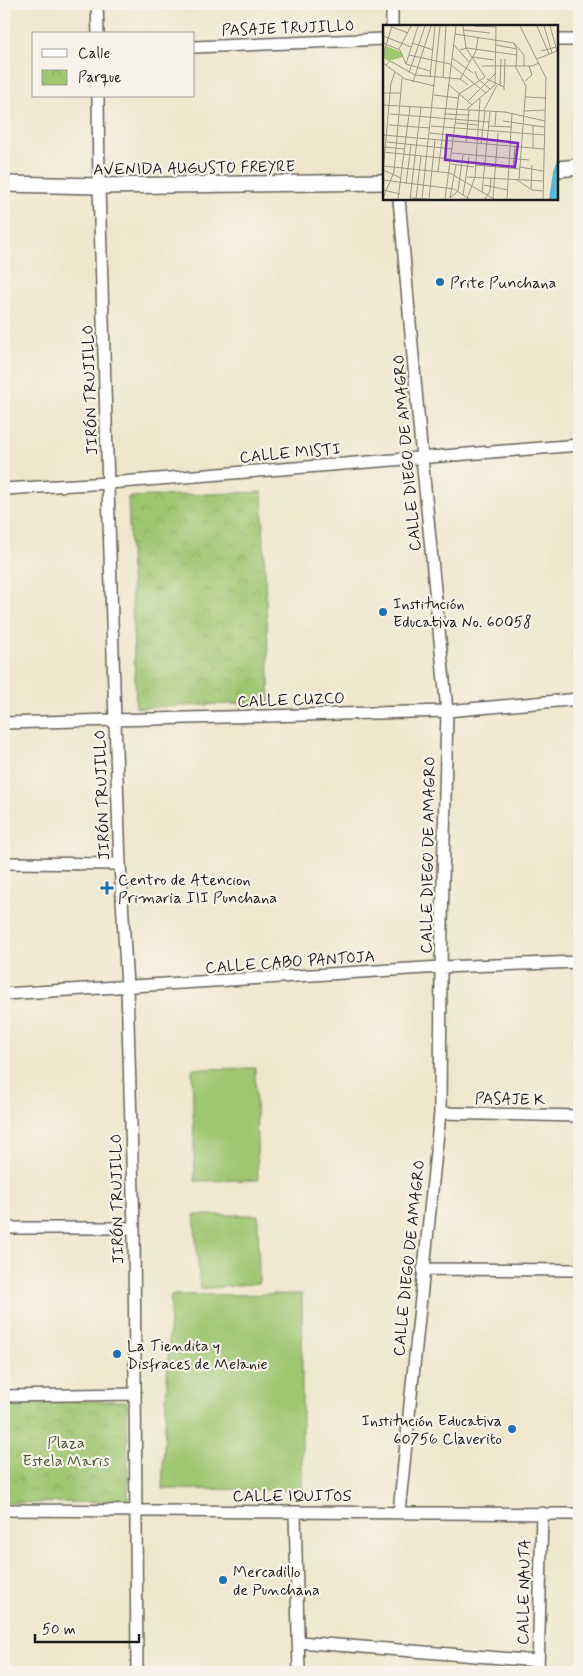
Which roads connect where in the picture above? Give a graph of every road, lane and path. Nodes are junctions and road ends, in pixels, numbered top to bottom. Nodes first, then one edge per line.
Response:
1 (97, 4) edge
2 (392, 4) edge
3 (392, 25) edge
4 (98, 32) edge
5 (383, 39) edge
6 (558, 40) edge
7 (579, 40) edge
8 (195, 47) edge
9 (98, 98) edge
10 (579, 168) edge
11 (558, 169) edge
12 (383, 182) edge
13 (4, 184) edge
14 (99, 186) junction
15 (399, 200) edge
16 (579, 445) edge
17 (422, 458) junction
18 (108, 483) junction
19 (4, 489) edge
20 (579, 699) edge
21 (447, 711) junction
22 (115, 721) junction
23 (4, 724) edge
24 (4, 863) edge
25 (120, 864) junction
26 (579, 962) edge
27 (441, 968) junction
28 (127, 987) junction
29 (4, 994) edge
30 (440, 1113) junction
31 (579, 1116) edge
32 (4, 1228) edge
33 (134, 1228) junction
34 (423, 1269) junction
35 (579, 1270) edge
36 (135, 1394) junction
37 (4, 1396) edge
38 (4, 1510) edge
39 (136, 1510) junction
40 (295, 1512) junction
41 (399, 1512) junction
42 (542, 1513) junction
43 (579, 1514) edge
44 (299, 1642) junction
45 (538, 1666) edge
46 (137, 1672) edge
47 (300, 1672) edge

1 - 4 street
2 - 3 street
5 - 8 street, PASAJE TRUJILLO
6 - 7 street
9 - 14 street, JIRÓN TRUJILLO
10 - 11 main road
12 - 14 main road, AVENIDA AUGUSTO FREYRE
13 - 14 main road, AVENIDA AUGUSTO FREYRE
14 - 18 street, JIRÓN TRUJILLO
15 - 17 street, CALLE DIEGO DE AMAGRO
16 - 17 street, CALLE MISTI
17 - 18 street, CALLE MISTI
17 - 21 street, CALLE DIEGO DE AMAGRO
18 - 19 street, CALLE MISTI
18 - 22 street, JIRÓN TRUJILLO
20 - 21 street, CALLE CUZCO
21 - 22 street, CALLE CUZCO
21 - 27 street, CALLE DIEGO DE AMAGRO
22 - 23 street, CALLE CUZCO
22 - 25 street, JIRÓN TRUJILLO
24 - 25 street
25 - 28 street, JIRÓN TRUJILLO
26 - 27 street, CALLE CABO PANTOJA
27 - 28 street, CALLE CABO PANTOJA
27 - 30 street, CALLE DIEGO DE AMAGRO
28 - 29 street, CALLE CABO PANTOJA
28 - 33 street, JIRÓN TRUJILLO
30 - 31 street, PASAJE K
30 - 34 street, CALLE DIEGO DE AMAGRO
32 - 33 street
33 - 36 street, JIRÓN TRUJILLO
34 - 35 street
34 - 41 street, CALLE DIEGO DE AMAGRO
36 - 37 street
36 - 39 street, JIRÓN TRUJILLO
38 - 39 street, CALLE IQUITOS
39 - 40 street, CALLE IQUITOS
39 - 46 street, JIRÓN TRUJILLO
40 - 41 street, CALLE IQUITOS
40 - 44 street
41 - 42 street, CALLE IQUITOS
42 - 43 street, CALLE IQUITOS
42 - 45 street, CALLE NAUTA
44 - 45 street
44 - 47 street

